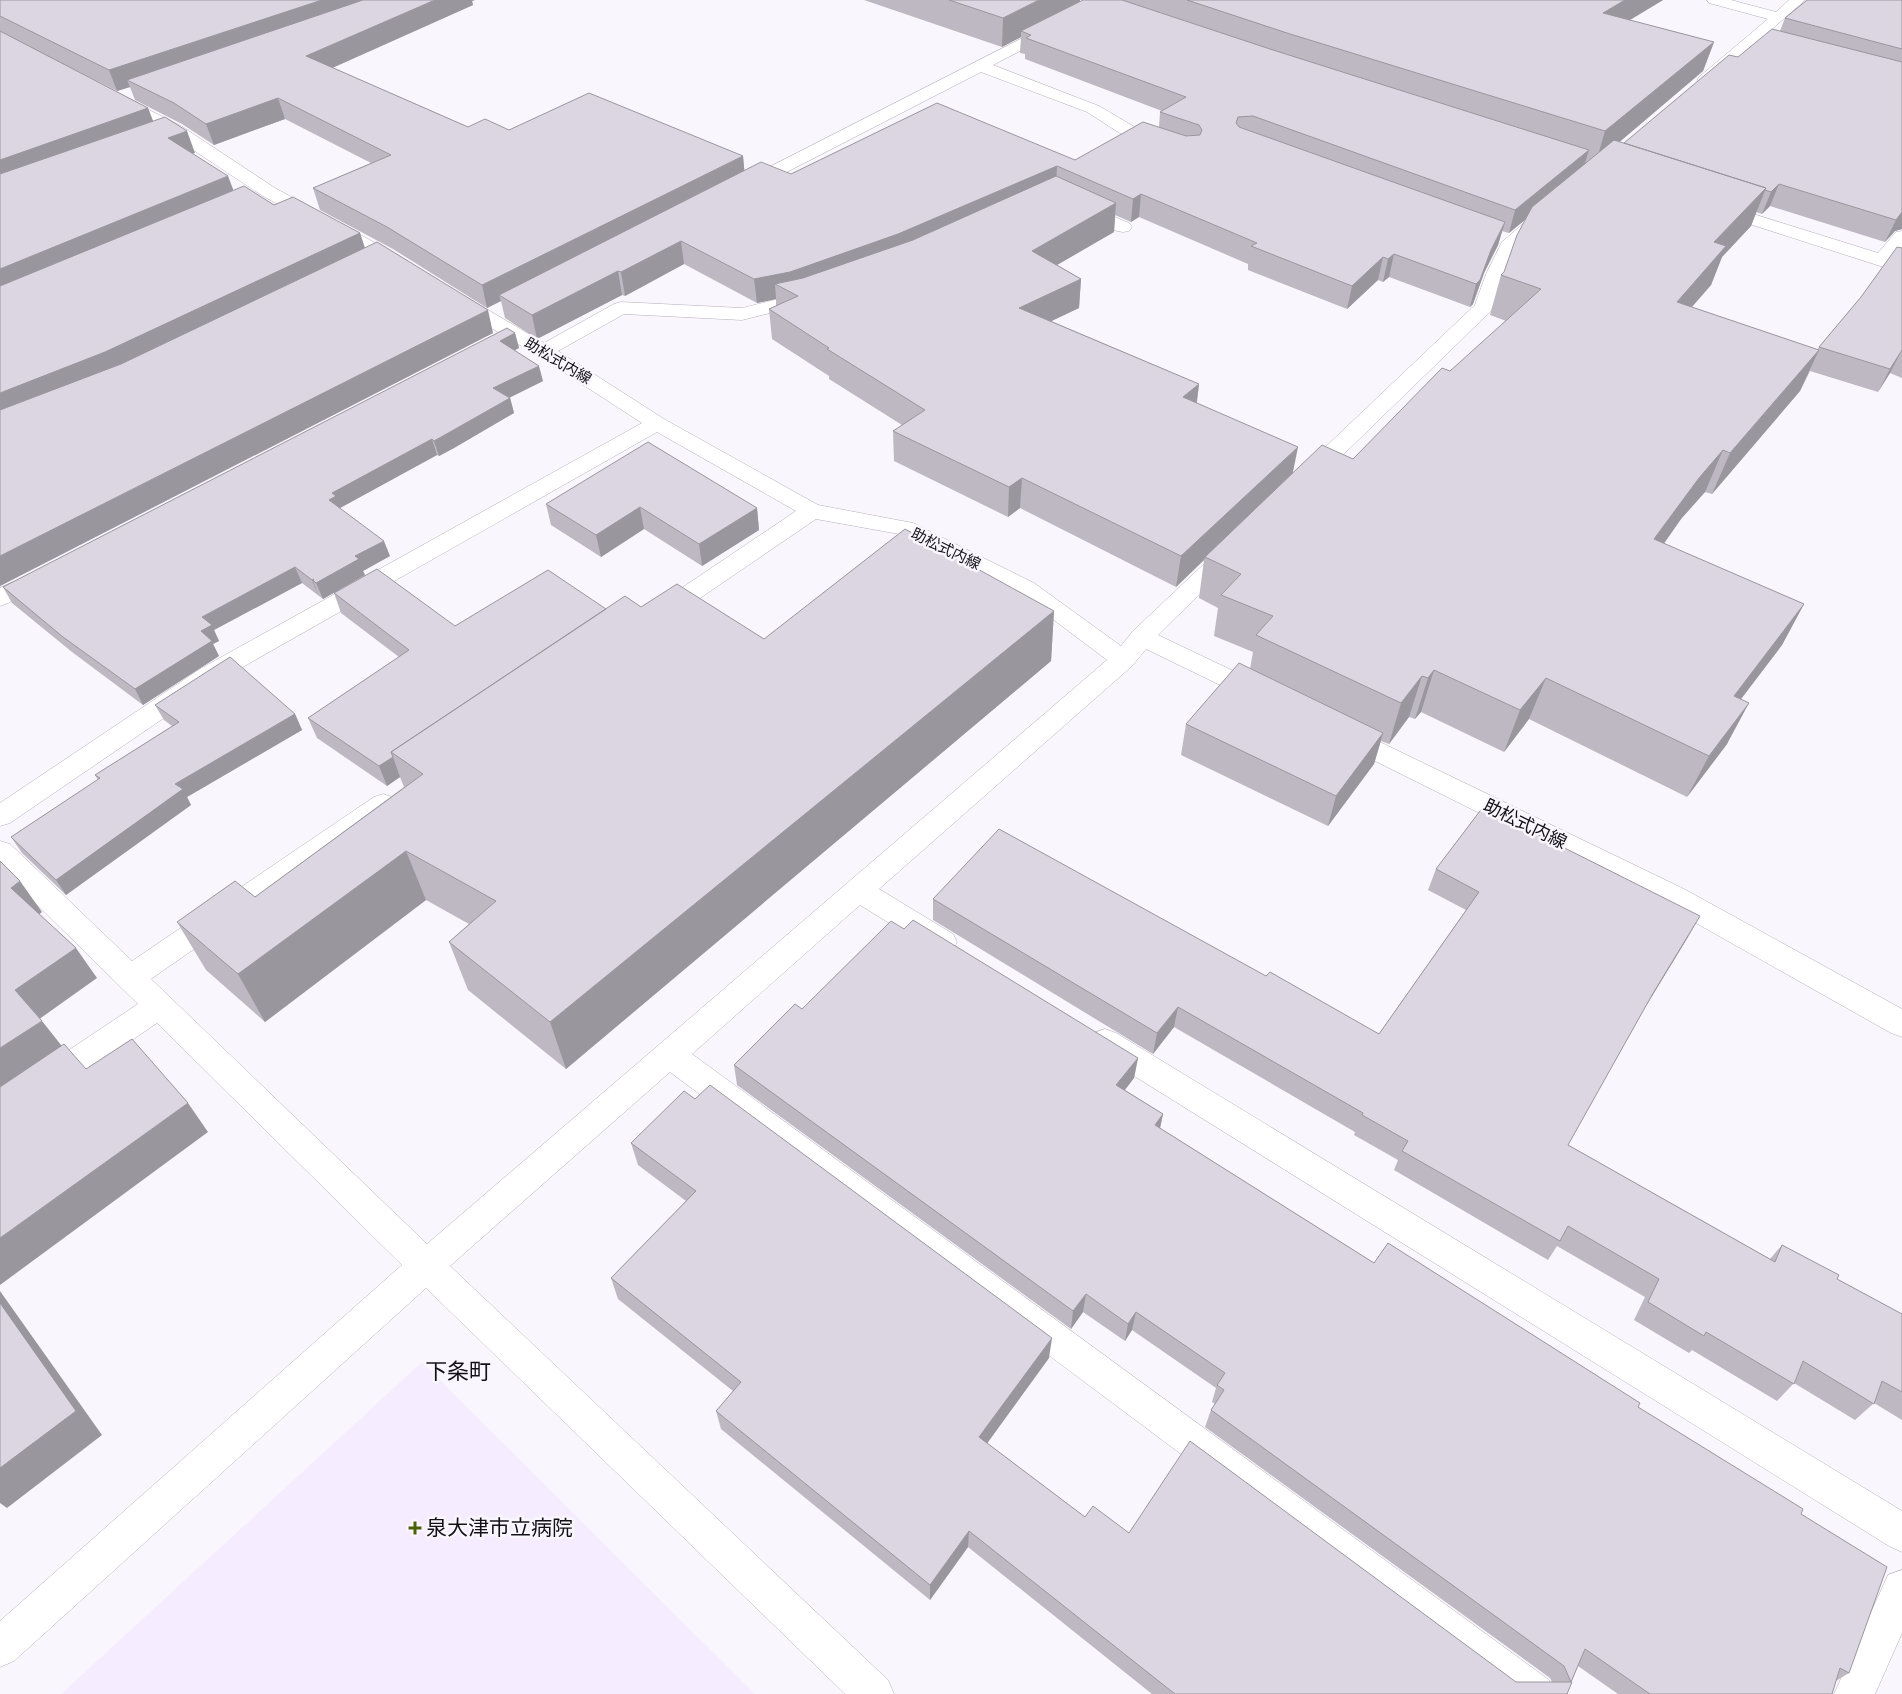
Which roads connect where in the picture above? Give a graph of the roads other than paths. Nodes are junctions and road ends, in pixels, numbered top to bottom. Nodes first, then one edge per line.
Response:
1 (1078, 0) edge
2 (1714, 0) edge
3 (1798, 0) edge
4 (1107, 6) edge
5 (1779, 17) junction
6 (980, 66) junction
7 (1692, 91) edge
8 (135, 92) edge
9 (175, 130) junction
10 (156, 136) edge
11 (1173, 147) edge
12 (269, 192) junction
13 (733, 192) edge
14 (251, 199) edge
15 (1063, 199) edge
16 (1562, 200) edge
17 (1702, 204) edge
18 (1123, 227) dead end
19 (1902, 236) edge
20 (385, 255) junction
21 (1882, 261) junction
22 (359, 267) edge
23 (1902, 267) edge
24 (419, 276) edge
25 (444, 292) edge
26 (825, 292) edge
27 (544, 351) junction
28 (657, 422) junction
29 (1292, 492) edge
30 (812, 511) junction
31 (1242, 540) edge
32 (62, 566) edge
33 (0, 598) edge
34 (639, 629) edge
35 (1142, 637) junction
36 (1123, 660) junction
37 (1284, 706) edge
38 (1320, 723) edge
39 (401, 792) edge
40 (0, 816) edge
41 (0, 851) edge
42 (858, 890) junction
43 (969, 958) edge
44 (130, 978) junction
45 (158, 1006) junction
46 (1902, 1024) edge
47 (1079, 1026) edge
48 (669, 1054) junction
49 (0, 1113) edge
50 (426, 1266) junction
51 (1902, 1533) edge
52 (1901, 1595) edge
53 (0, 1647) edge
54 (874, 1694) edge
55 (1535, 1694) edge
56 (1854, 1694) edge

1 - 4 street
2 - 5 street
3 - 5 street
4 - 6 street
5 - 7 street
6 - 11 street
6 - 13 street
8 - 9 street
9 - 10 street
9 - 12 street
12 - 14 street
12 - 20 street
15 - 18 street
16 - 29 street
17 - 21 street
19 - 21 street
20 - 22 street
20 - 24 street
21 - 23 street
25 - 27 street, 助松式内線
26 - 27 street
27 - 28 street, 助松式内線
28 - 30 street, 助松式内線
28 - 40 street
30 - 34 street
30 - 36 street, 助松式内線
31 - 35 street
32 - 33 street
35 - 36 street
35 - 37 street
36 - 42 street
38 - 46 street, 助松式内線
39 - 44 street
41 - 44 street
42 - 43 street
42 - 48 street
44 - 45 street
45 - 49 street
45 - 50 street
47 - 51 street
48 - 50 street
48 - 55 street
50 - 53 street
50 - 54 street
52 - 56 street

